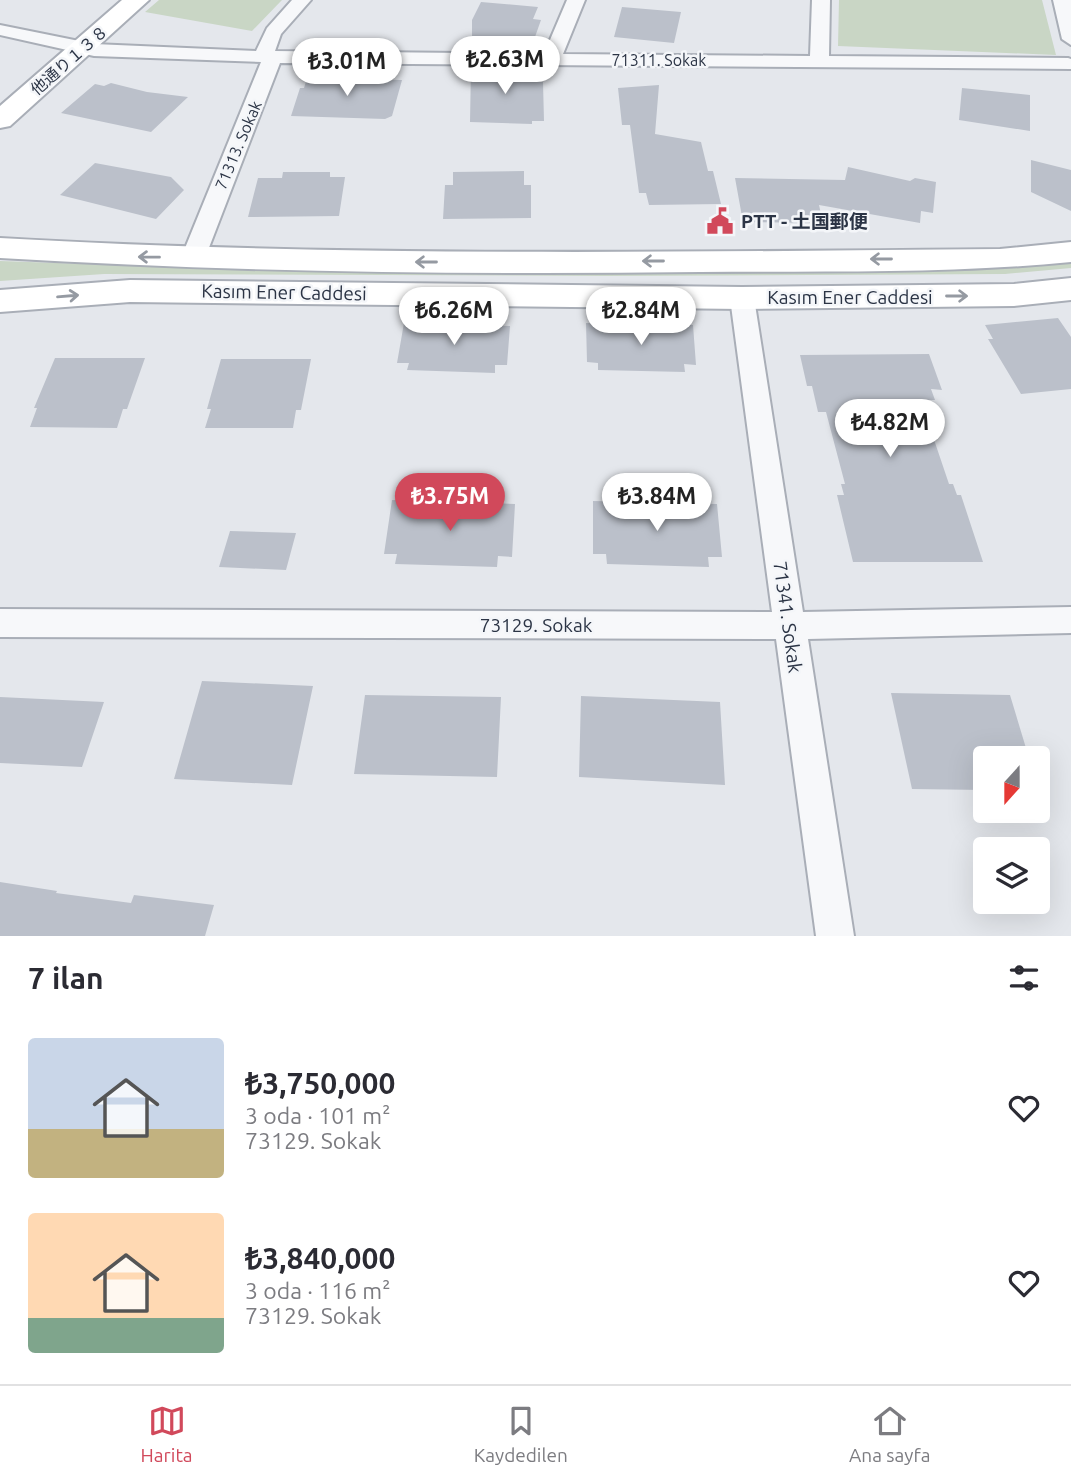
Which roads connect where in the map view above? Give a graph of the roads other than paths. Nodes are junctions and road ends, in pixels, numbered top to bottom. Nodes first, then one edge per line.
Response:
1 (137, 0) edge
2 (302, 0) edge
3 (576, 0) edge
4 (821, 0) edge
5 (1062, 0) edge
6 (0, 30) edge
7 (1071, 39) edge
8 (83, 48) junction
9 (268, 57) junction
10 (551, 60) junction
11 (819, 62) junction
12 (1070, 68) edge
13 (0, 120) edge
14 (0, 248) edge
15 (1071, 252) edge
16 (193, 258) junction
17 (1071, 289) edge
18 (742, 298) junction
19 (0, 301) edge
20 (1071, 620) edge
21 (0, 623) edge
22 (789, 626) junction
23 (835, 936) edge

1 - 8 main road, 他通り１３８
2 - 9 street, 71313. Sokak
3 - 10 street
4 - 11 street
5 - 7 street
6 - 8 street, 71311. Sokak
8 - 9 street, 71311. Sokak
8 - 13 main road, 他通り１３８
9 - 10 street, 71311. Sokak
9 - 16 street, 71313. Sokak
10 - 11 street, 71311. Sokak
11 - 12 street, 71311. Sokak
16 -> 14 main road, Kasım Ener Caddesi
15 -> 16 main road, Kasım Ener Caddesi
18 -> 17 main road, Kasım Ener Caddesi
19 -> 18 main road, Kasım Ener Caddesi
18 - 22 street, 71341. Sokak
20 - 22 street, 73129. Sokak
21 - 22 street, 73129. Sokak
22 - 23 street, 71341. Sokak

